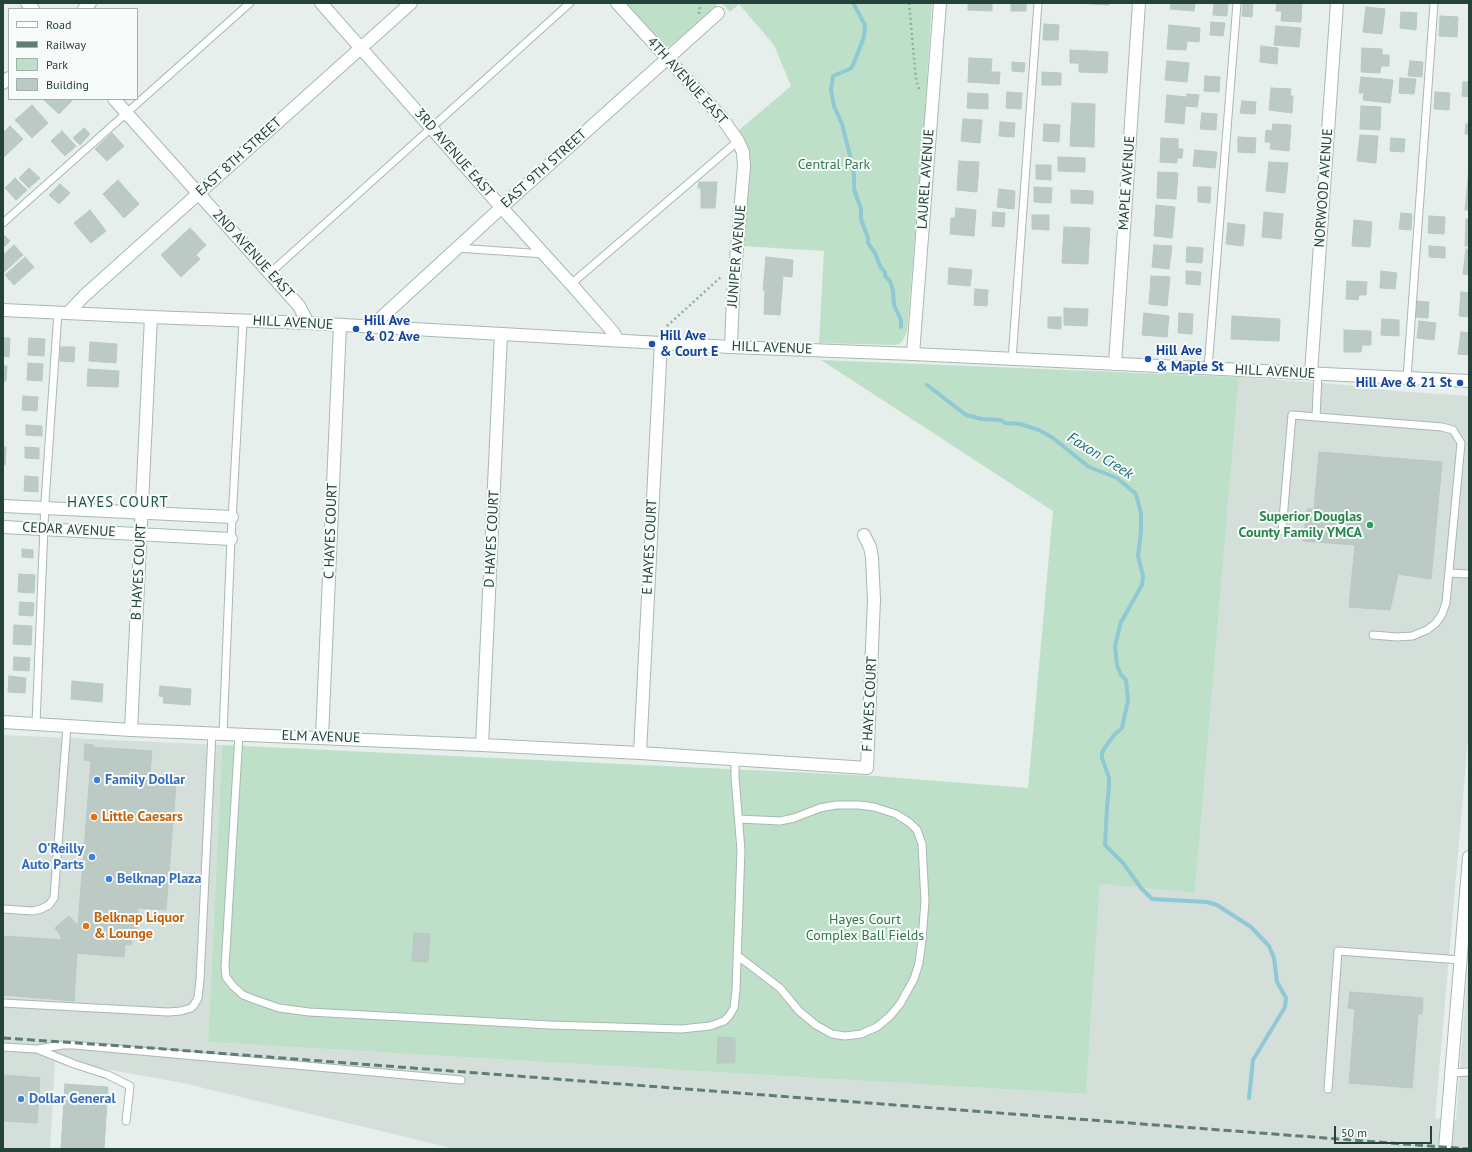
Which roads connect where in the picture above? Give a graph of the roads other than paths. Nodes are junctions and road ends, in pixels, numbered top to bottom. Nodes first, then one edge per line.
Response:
1 (250, 3) edge
2 (321, 3) edge
3 (411, 3) edge
4 (570, 3) edge
5 (617, 3) edge
6 (940, 3) edge
7 (1038, 3) edge
8 (1139, 3) edge
9 (1237, 3) edge
10 (1337, 3) edge
11 (1434, 3) edge
12 (718, 13) dead end
13 (361, 47) junction
14 (667, 58) junction
15 (115, 100) edge
16 (126, 113) junction
17 (431, 128) junction
18 (738, 140) junction
19 (744, 166) joint
20 (199, 193) junction
21 (502, 208) junction
22 (3, 223) edge
23 (457, 248) junction
24 (544, 254) junction
25 (270, 273) junction
26 (571, 284) junction
27 (3, 310) edge
28 (63, 313) junction
29 (151, 317) junction
30 (243, 321) junction
31 (308, 323) junction
32 (340, 325) junction
33 (371, 327) junction
34 (501, 334) junction
35 (617, 340) junction
36 (661, 342) junction
37 (731, 347) junction
38 (913, 354) junction
39 (1012, 360) junction
40 (1115, 364) junction
41 (1208, 368) junction
42 (1314, 374) junction
43 (1407, 378) junction
44 (1469, 381) edge
45 (1316, 417) junction
46 (3, 506) edge
47 (45, 508) junction
48 (142, 514) junction
49 (232, 517) junction
50 (3, 527) edge
51 (44, 529) junction
52 (1282, 531) dead end
53 (141, 534) junction
54 (864, 535) dead end
55 (231, 539) junction
56 (1449, 573) junction
57 (1469, 574) edge
58 (1373, 635) dead end
59 (3, 722) edge
60 (36, 724) junction
61 (66, 726) junction
62 (131, 730) junction
63 (217, 734) junction
64 (239, 734) junction
65 (322, 737) junction
66 (482, 745) junction
67 (640, 753) junction
68 (735, 760) junction
69 (740, 818) junction
70 (1469, 857) edge
71 (3, 909) edge
72 (1467, 909) edge
73 (738, 956) junction
74 (1461, 960) junction
75 (3, 1003) edge
76 (3, 1047) edge
77 (36, 1048) junction
78 (1469, 1072) edge
79 (1451, 1073) junction
80 (461, 1080) dead end
81 (1328, 1089) dead end
82 (126, 1121) dead end
83 (1445, 1149) edge

1 - 16 lane
2 - 13 street, 3RD AVENUE EAST
3 - 13 street, EAST 8TH STREET
4 - 17 lane
5 - 14 street, 4TH AVENUE EAST
6 - 38 street, LAUREL AVENUE
7 - 39 lane
8 - 40 street, MAPLE AVENUE
9 - 41 lane
10 - 42 street, NORWOOD AVENUE
11 - 43 lane
12 - 14 street, EAST 9TH STREET
13 - 17 street, 3RD AVENUE EAST
13 - 20 street, EAST 8TH STREET
14 - 18 street, 4TH AVENUE EAST
14 - 21 street, EAST 9TH STREET
15 - 16 street, 2ND AVENUE EAST
16 - 20 street, 2ND AVENUE EAST
16 - 22 lane
17 - 21 street, 3RD AVENUE EAST
17 - 25 lane
18 - 19 street, 4TH AVENUE EAST
18 - 26 lane
19 - 37 street, JUNIPER AVENUE
20 - 25 street, 2ND AVENUE EAST
20 - 28 street, EAST 8TH STREET
21 - 23 street, EAST 9TH STREET
21 - 24 street, 3RD AVENUE EAST
23 - 24 lane
23 - 33 street, EAST 9TH STREET
24 - 26 street, 3RD AVENUE EAST
25 - 31 street, 2ND AVENUE EAST
26 - 35 street, 3RD AVENUE EAST
27 - 28 street, HILL AVENUE
28 - 29 street, HILL AVENUE
28 - 47 lane
29 - 30 street, HILL AVENUE
29 - 48 street, B HAYES COURT
30 - 31 street, HILL AVENUE
30 - 49 lane
31 - 32 street, HILL AVENUE
32 - 33 street, HILL AVENUE
32 - 65 street, C HAYES COURT
33 - 34 street, HILL AVENUE
34 - 35 street, HILL AVENUE
34 - 66 street, D HAYES COURT
35 - 36 street, HILL AVENUE
36 - 37 street, HILL AVENUE
36 - 67 street, E HAYES COURT
37 - 38 street, HILL AVENUE
38 - 39 street, HILL AVENUE
39 - 40 street, HILL AVENUE
40 - 41 street, HILL AVENUE
41 - 42 street, HILL AVENUE
42 - 43 street, HILL AVENUE
42 - 45 lane
43 - 44 street, HILL AVENUE
45 - 52 lane
45 - 56 lane
46 - 47 street, CEDAR AVENUE
47 - 48 street, CEDAR AVENUE
47 - 51 lane
48 - 49 street, CEDAR AVENUE
48 - 53 street, B HAYES COURT
49 - 55 lane
50 - 51 street, CEDAR AVENUE
51 - 53 street, CEDAR AVENUE
51 - 60 lane
53 - 55 street, CEDAR AVENUE
53 - 62 street, B HAYES COURT
54 - 68 street, F HAYES COURT
55 - 63 lane
56 - 57 lane
56 - 58 lane
59 - 60 street, ELM AVENUE
60 - 61 street, ELM AVENUE
61 - 62 street, ELM AVENUE
61 - 71 lane
62 - 63 street, ELM AVENUE
63 - 64 street, ELM AVENUE
63 - 75 lane
64 - 65 street, ELM AVENUE
64 - 73 lane
65 - 66 street, ELM AVENUE
66 - 67 street, ELM AVENUE
67 - 68 street, F HAYES COURT
68 - 69 lane
69 - 73 lane
69 - 73 lane
70 - 72 street
72 - 74 street
74 - 79 street
74 - 81 lane
76 - 77 lane
77 - 80 lane
77 - 82 lane
78 - 79 lane
79 - 83 street

